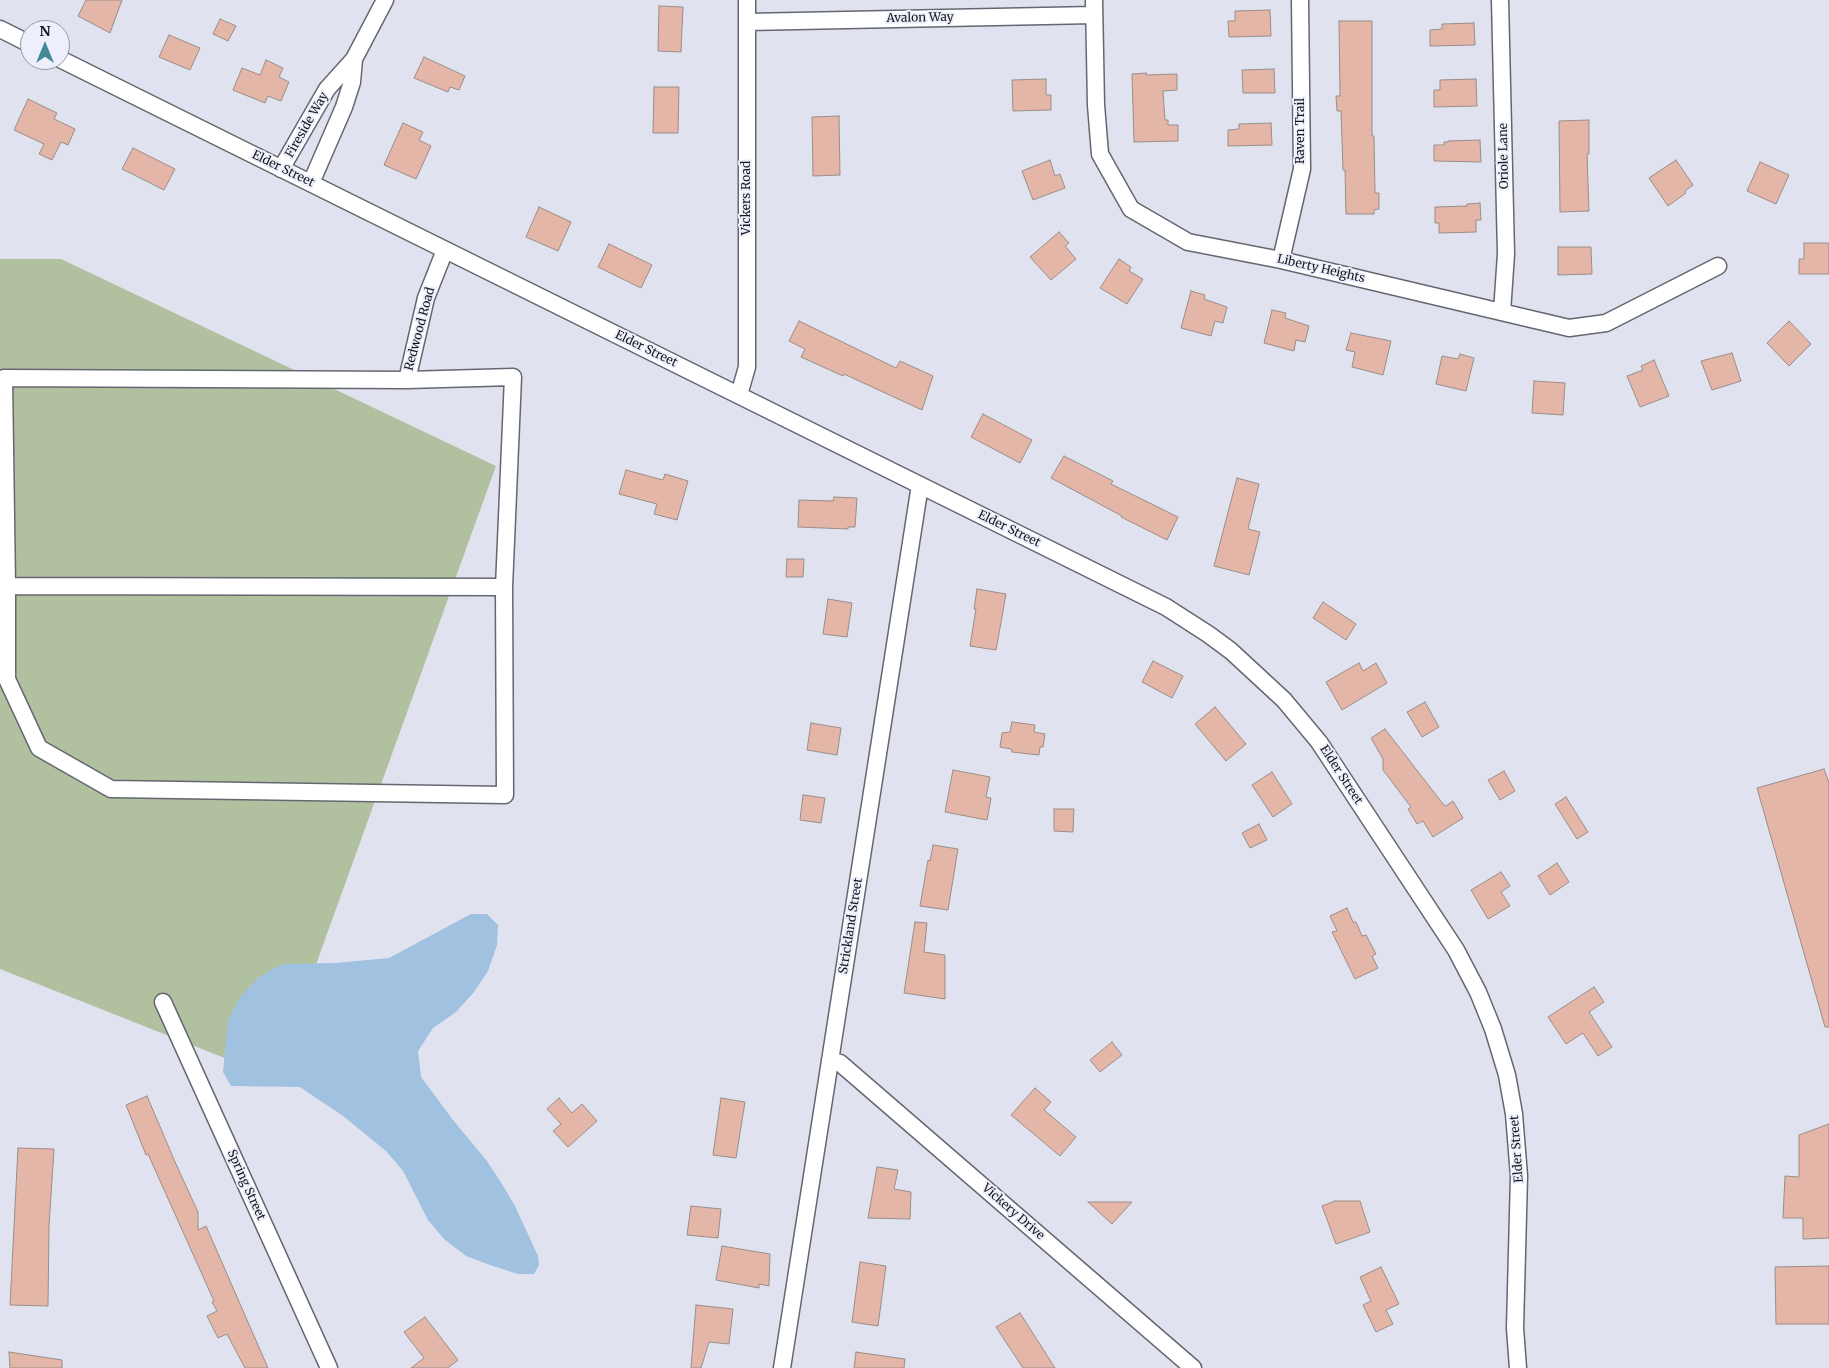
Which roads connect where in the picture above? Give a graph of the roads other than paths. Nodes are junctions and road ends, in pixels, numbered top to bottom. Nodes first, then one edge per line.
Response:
1 (384, 0) edge
2 (747, 0) edge
3 (1300, 0) edge
4 (1500, 0) edge
5 (1094, 7) edge
6 (747, 22) junction
7 (0, 29) edge
8 (20, 39) edge
9 (354, 59) junction
10 (70, 64) edge
11 (281, 168) junction
12 (311, 183) junction
13 (445, 250) junction
14 (1281, 260) junction
15 (1718, 266) dead end
16 (1502, 312) junction
17 (407, 380) junction
18 (739, 395) junction
19 (920, 485) junction
20 (7, 586) junction
21 (504, 586) junction
22 (163, 1002) dead end
23 (830, 1060) junction
24 (329, 1368) edge
25 (782, 1368) edge
26 (1193, 1368) edge
27 (1518, 1368) edge

1 - 9 street, Fireside Way
2 - 6 street, Vickers Road
3 - 14 street, Raven Trail
4 - 16 street, Oriole Lane
5 - 6 street, Avalon Way
5 - 14 street, Liberty Heights
6 - 18 street, Vickers Road
7 - 8 street
9 - 11 street, Fireside Way
9 - 12 street, Fireside Way
10 - 11 street, Elder Street
11 - 12 street, Elder Street
12 - 13 street, Elder Street
13 - 17 street, Redwood Road
13 - 18 street, Elder Street
14 - 16 street, Liberty Heights
15 - 16 street, Liberty Heights
17 - 20 street
17 - 21 street
18 - 19 street, Elder Street
19 - 23 street, Strickland Street
19 - 27 street, Elder Street
20 - 21 street
20 - 21 street
22 - 24 street, Spring Street
23 - 25 street, Strickland Street
23 - 26 street, Vickery Drive

